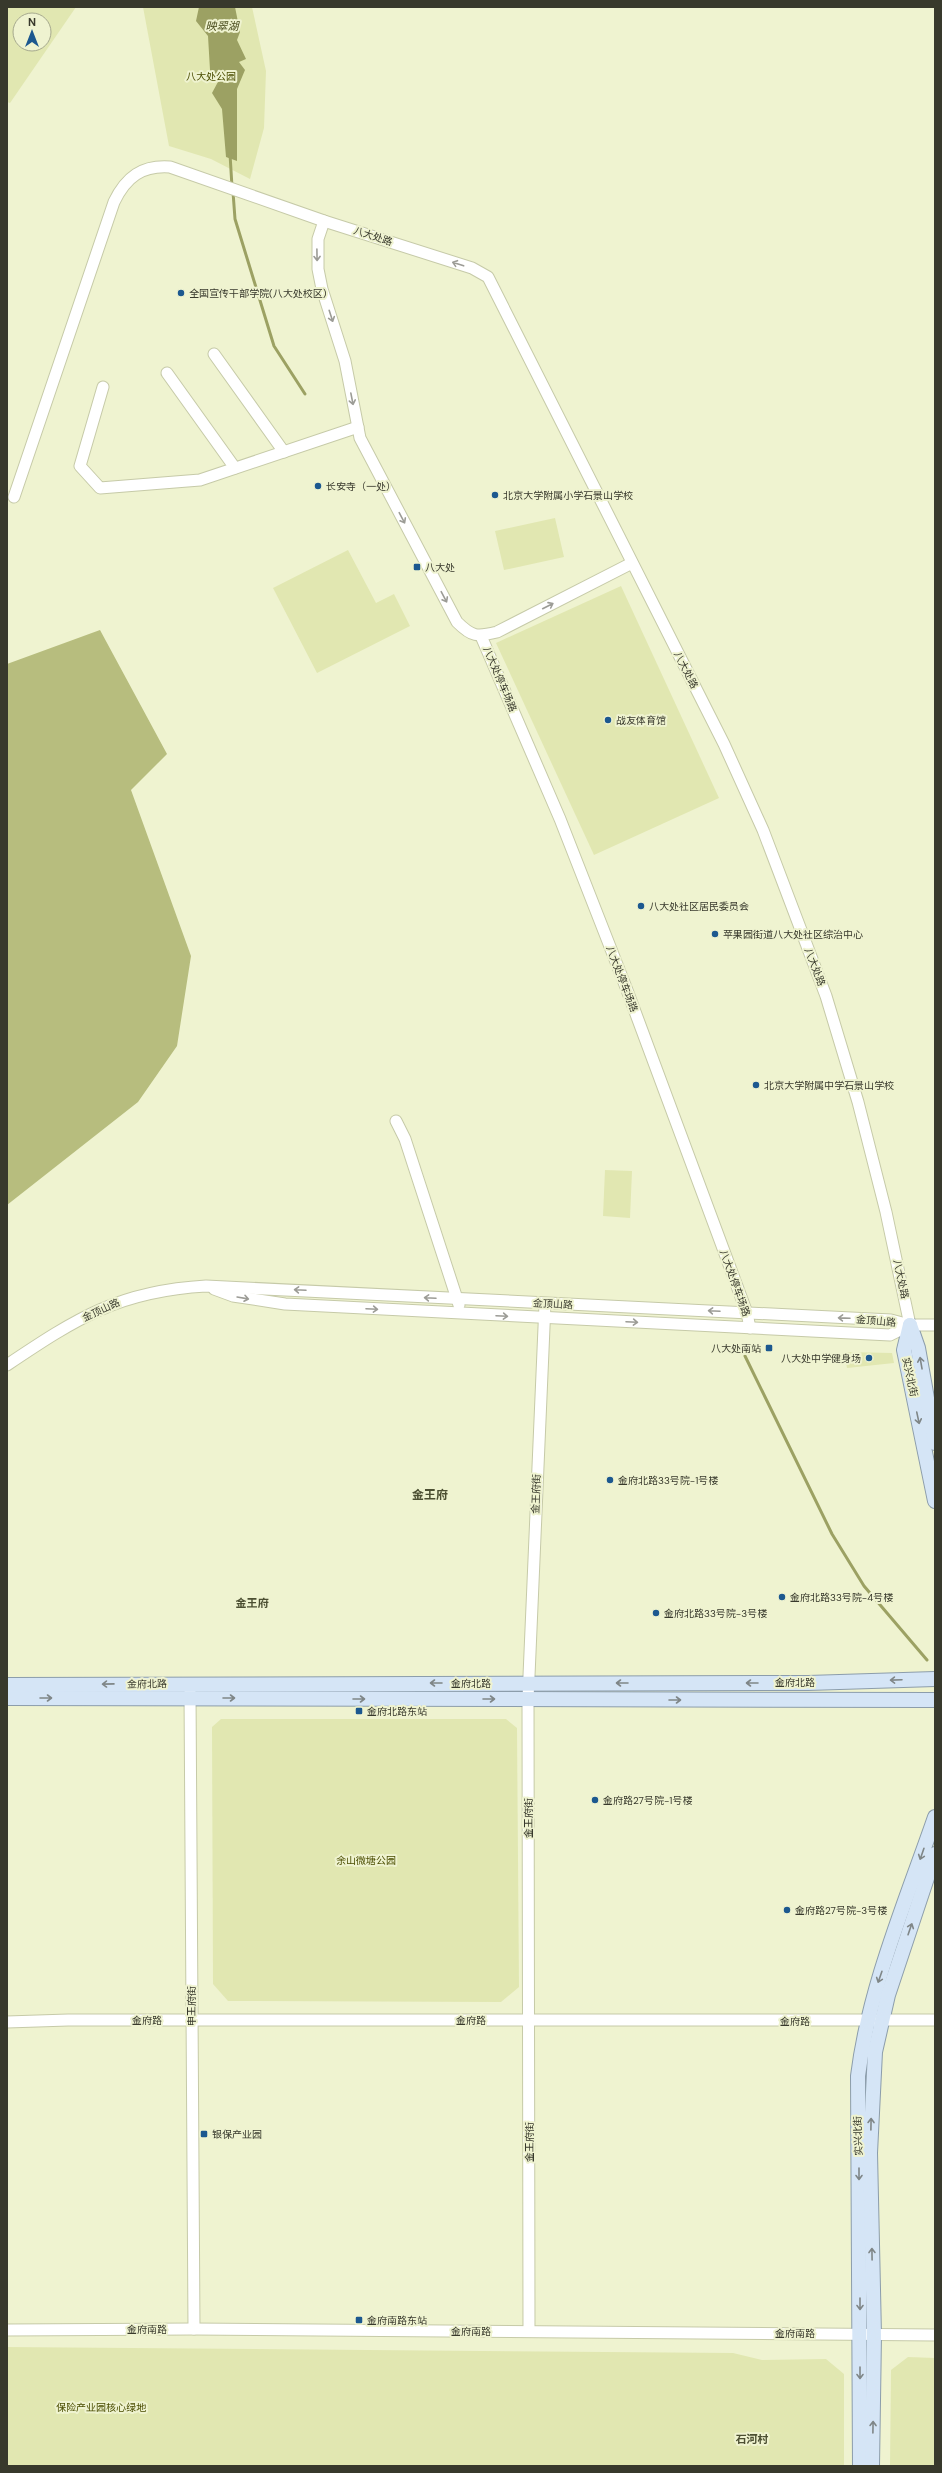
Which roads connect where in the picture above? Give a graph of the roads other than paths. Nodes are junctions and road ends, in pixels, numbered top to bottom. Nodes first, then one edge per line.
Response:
1 (324, 221) junction
2 (214, 354) dead end
3 (167, 373) dead end
4 (103, 387) dead end
5 (358, 427) junction
6 (284, 452) junction
7 (235, 468) junction
8 (14, 497) dead end
9 (632, 563) junction
10 (481, 636) junction
11 (396, 1121) dead end
12 (206, 1286) junction
13 (458, 1300) junction
14 (545, 1304) junction
15 (461, 1313) junction
16 (747, 1313) junction
17 (544, 1318) junction
18 (910, 1325) junction
19 (935, 1325) edge
20 (750, 1328) junction
21 (7, 1366) edge
22 (935, 1443) edge
23 (935, 1501) edge
24 (935, 1679) edge
25 (528, 1683) junction
26 (190, 1684) junction
27 (7, 1685) edge
28 (7, 1698) edge
29 (190, 1698) junction
30 (528, 1699) junction
31 (935, 1700) edge
32 (935, 1817) edge
33 (935, 1854) edge
34 (529, 2020) junction
35 (935, 2020) edge
36 (192, 2021) junction
37 (874, 2021) junction
38 (7, 2022) edge
39 (194, 2329) junction
40 (7, 2330) edge
41 (529, 2331) junction
42 (860, 2334) junction
43 (874, 2334) junction
44 (935, 2335) edge
45 (860, 2466) edge
46 (872, 2466) edge

1 -> 5 street, 八大处停车场路
1 - 8 street, 八大处路
9 -> 1 street, 八大处路
2 - 6 street
3 - 7 street
4 - 7 street
5 - 6 street
5 -> 10 street, 八大处停车场路
6 - 7 street
10 -> 9 street, 八大处停车场路
9 - 18 street, 八大处路
10 - 16 street, 八大处停车场路
11 - 13 street
13 -> 12 street, 金顶山路
12 -> 15 street, 金顶山路
12 - 21 street, 金顶山路
13 - 14 street, 金顶山路
13 - 15 street
16 -> 14 street, 金顶山路
14 - 17 street, 金王府街
15 -> 17 street, 金顶山路
18 -> 16 street, 金顶山路
16 - 20 street, 八大处停车场路
17 -> 20 street, 金顶山路
17 - 25 street, 金王府街
18 - 19 street
18 - 20 street, 金顶山路
22 -> 18 main road, 实兴北街
18 -> 23 main road, 实兴北街
24 -> 25 main road, 金府北路
25 -> 26 main road, 金府北路
25 - 30 street, 金王府街
26 -> 27 main road, 金府北路
26 - 29 street, 申王府街
28 -> 29 main road, 金府北路
29 -> 30 main road, 金府北路
29 - 36 street, 申王府街
30 -> 31 main road, 金府北路
30 - 34 street, 金王府街
32 -> 37 main road, 实兴北街
37 -> 33 main road, 实兴北街
34 - 36 street, 金府路
34 - 37 street, 金府路
34 - 41 street, 金王府街
35 - 37 street, 金府路
36 - 38 street, 金府路
36 - 39 street, 申王府街
37 -> 42 main road, 实兴北街
43 -> 37 main road, 实兴北街
39 - 40 street, 金府南路
39 - 41 street, 金府南路
41 - 42 street, 金府南路
42 - 43 street, 金府南路
42 -> 45 main road, 实兴北街
43 - 44 street, 金府南路
46 -> 43 main road, 实兴北街

